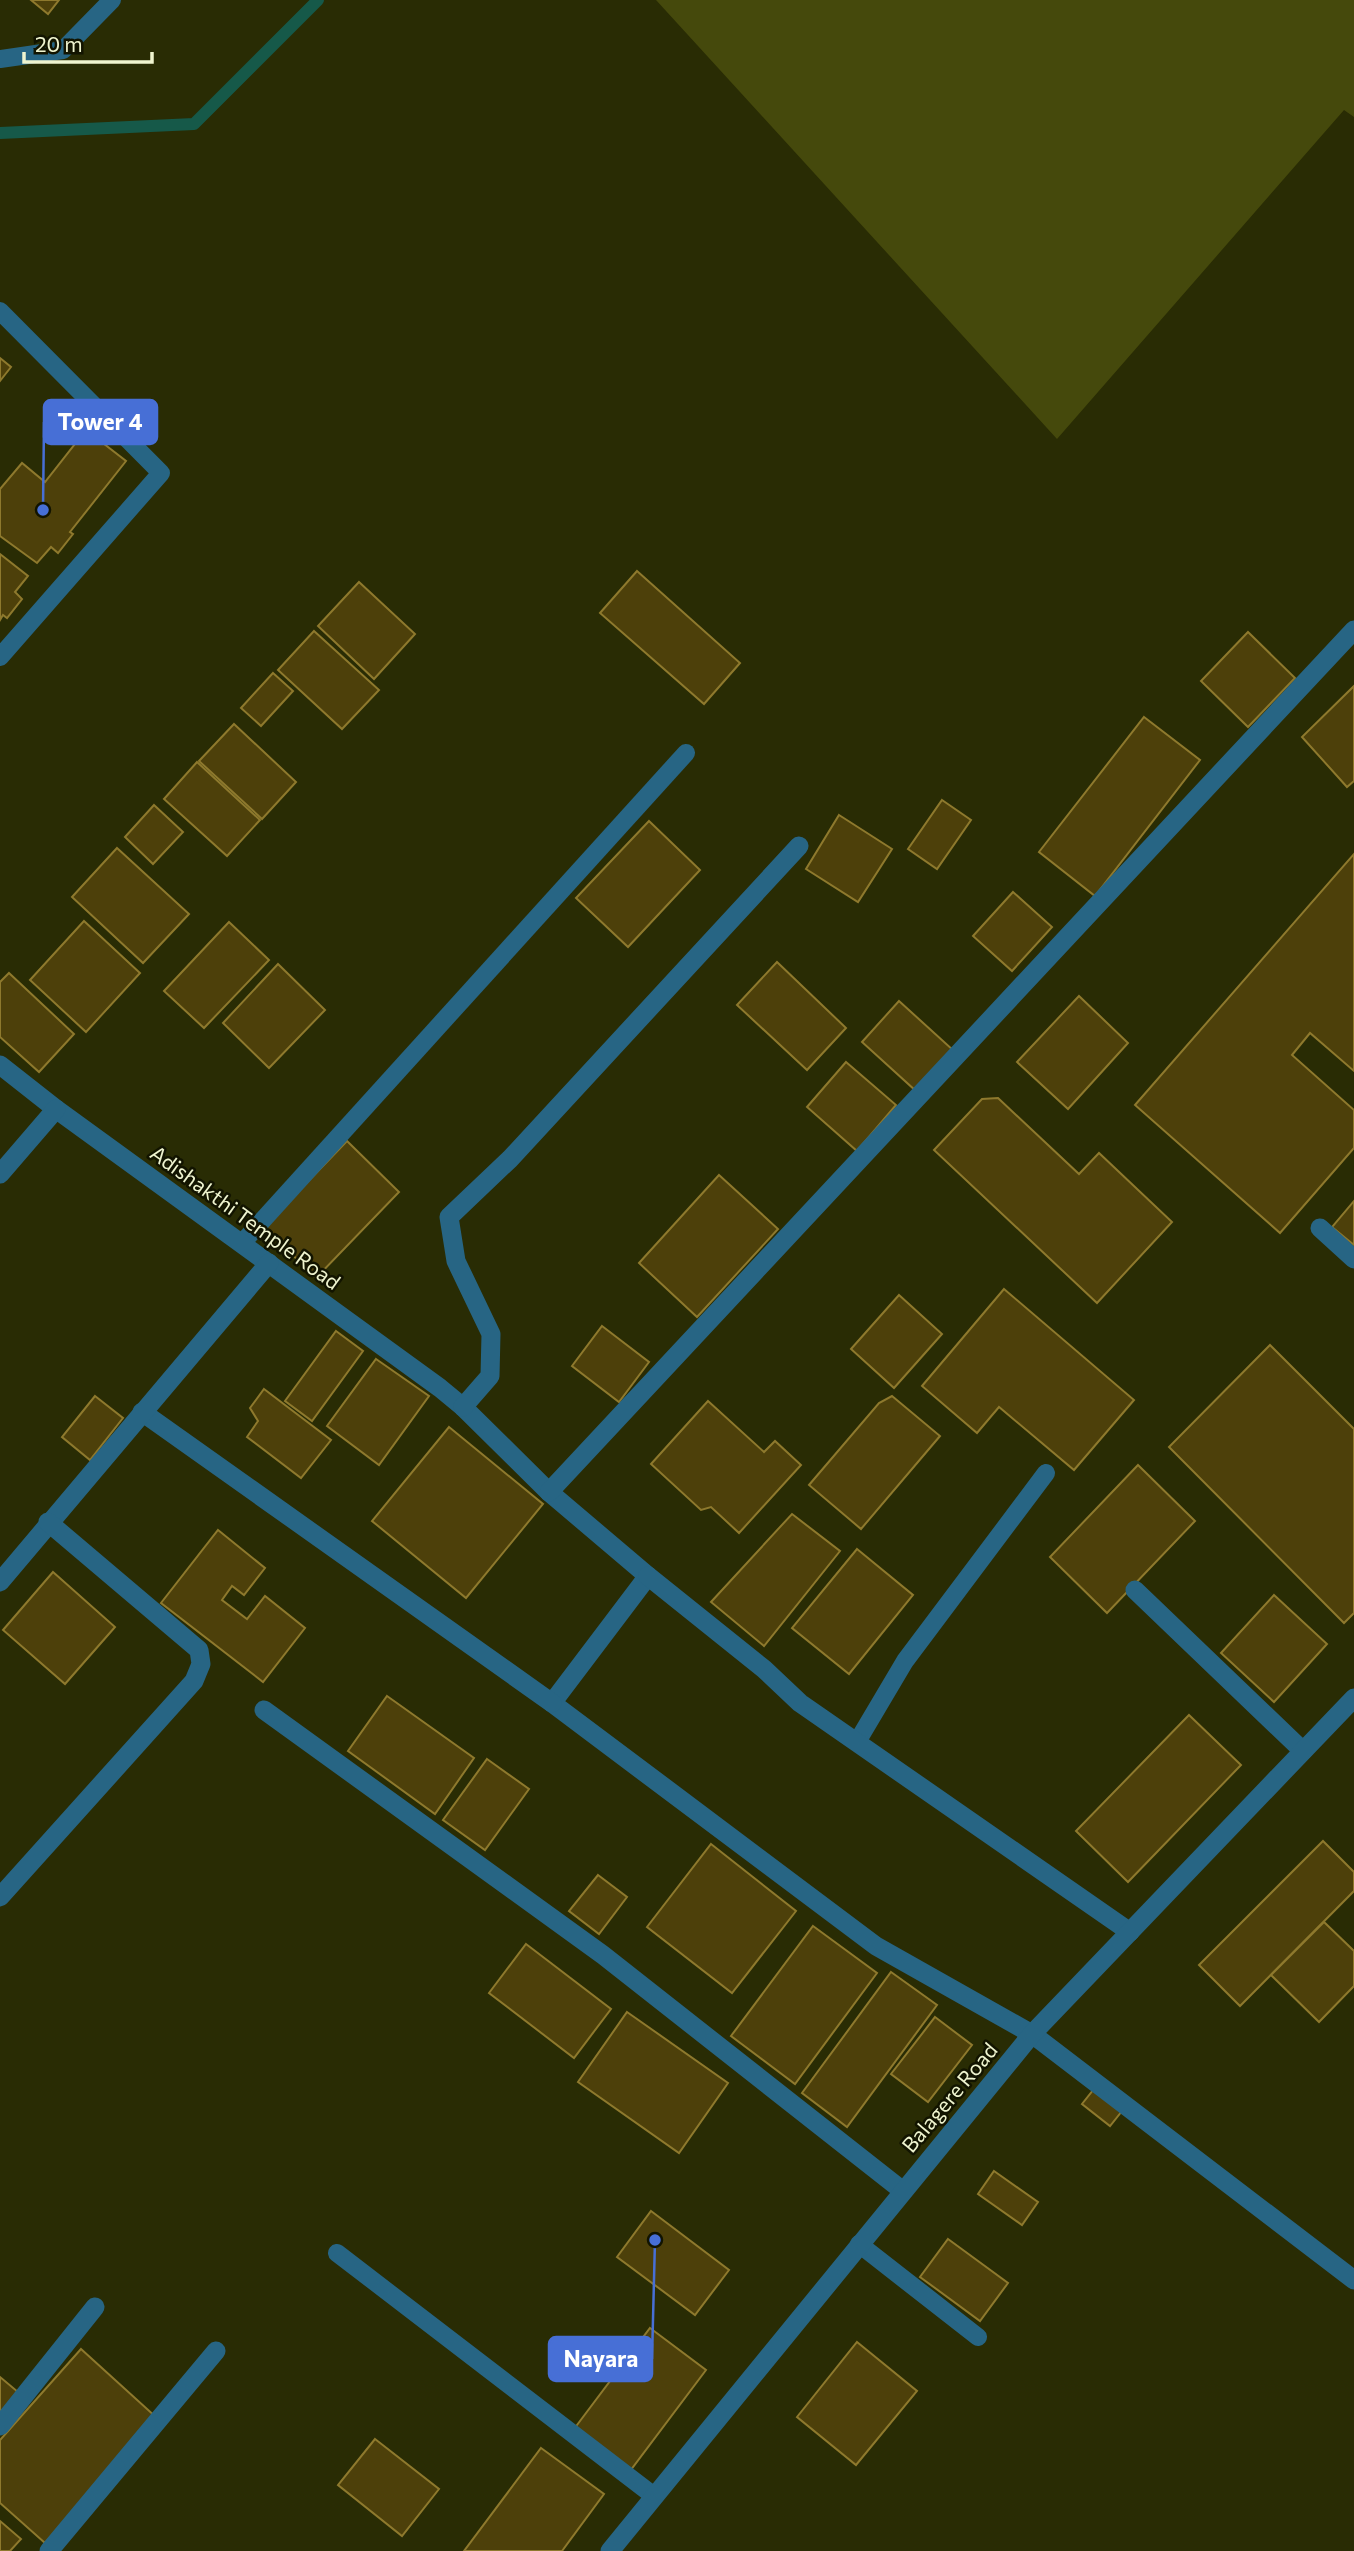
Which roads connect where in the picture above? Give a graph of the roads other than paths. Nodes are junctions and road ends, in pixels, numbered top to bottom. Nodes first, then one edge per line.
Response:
1 (112, 0) edge
2 (0, 59) edge
3 (0, 311) edge
4 (1354, 630) edge
5 (0, 657) edge
6 (686, 753) dead end
7 (799, 845) dead end
8 (0, 1065) edge
9 (56, 1109) junction
10 (0, 1174) edge
11 (1320, 1228) dead end
12 (242, 1243) junction
13 (1354, 1259) edge
14 (269, 1263) junction
15 (463, 1408) junction
16 (142, 1412) junction
17 (1046, 1473) dead end
18 (550, 1492) junction
19 (48, 1522) junction
20 (648, 1576) junction
21 (0, 1582) edge
22 (1135, 1590) dead end
23 (1354, 1698) edge
24 (552, 1703) junction
25 (264, 1710) dead end
26 (857, 1742) junction
27 (1303, 1751) junction
28 (0, 1897) edge
29 (1130, 1932) junction
30 (1032, 2034) junction
31 (903, 2191) junction
32 (859, 2244) junction
33 (337, 2253) dead end
34 (1354, 2280) edge
35 (95, 2307) dead end
36 (978, 2337) dead end
37 (216, 2351) dead end
38 (0, 2426) edge
39 (654, 2496) junction
40 (49, 2551) edge
41 (610, 2551) edge

1 - 2 lane
3 - 5 lane
4 - 18 street
6 - 12 lane
7 - 15 street
8 - 9 street, Adishakthi Temple Road
9 - 10 street
9 - 12 street, Adishakthi Temple Road
11 - 13 street
12 - 14 street, Adishakthi Temple Road
14 - 15 street, Adishakthi Temple Road
14 - 16 street
15 - 18 street, Adishakthi Temple Road
16 - 19 street
16 - 24 street
17 - 26 lane
18 - 20 street, Adishakthi Temple Road
19 - 21 street
19 - 28 street
20 - 24 street
20 - 26 street, Adishakthi Temple Road
22 - 27 street
23 - 27 street, Balagere Road
24 - 30 street
25 - 31 street
26 - 29 street, Adishakthi Temple Road
27 - 29 street, Balagere Road
29 - 30 street, Balagere Road
30 - 31 street, Balagere Road
30 - 34 street
31 - 32 street, Balagere Road
32 - 36 lane
32 - 39 street, Balagere Road
33 - 39 lane
35 - 38 street
37 - 40 street
39 - 41 street, Balagere Road

